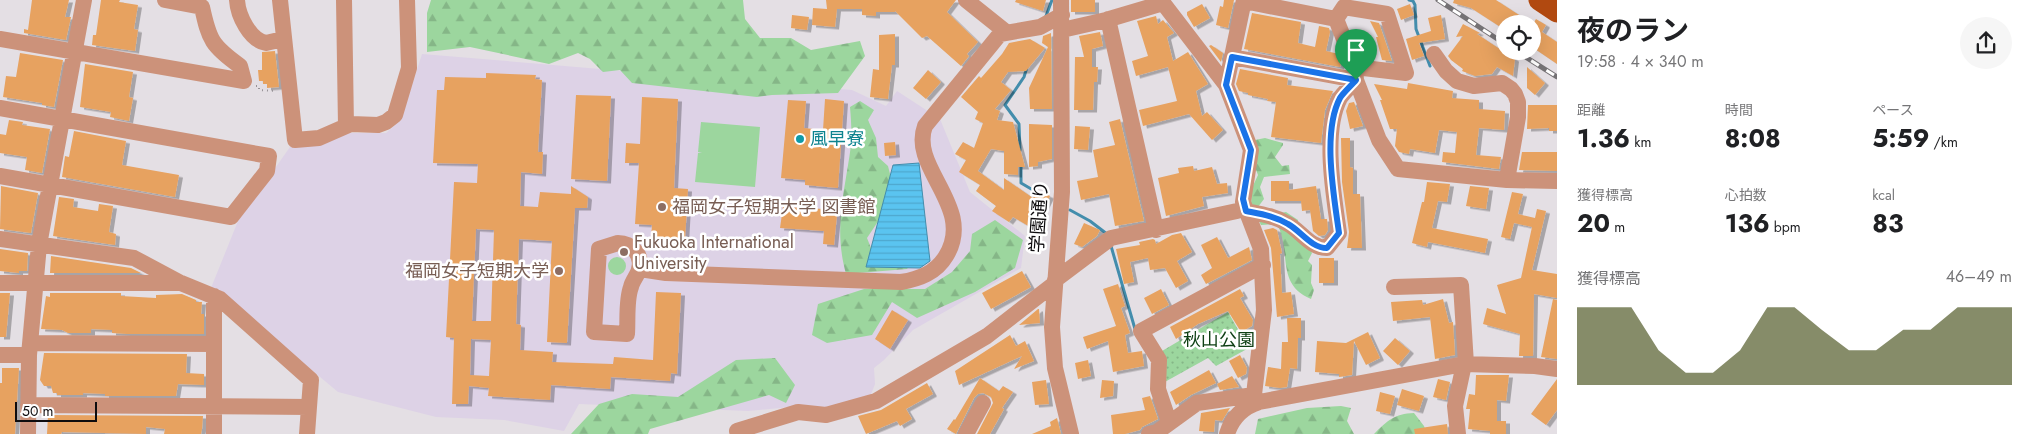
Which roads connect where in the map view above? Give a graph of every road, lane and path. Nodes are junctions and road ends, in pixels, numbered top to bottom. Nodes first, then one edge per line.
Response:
1 (84, 0) edge
2 (165, 0) edge
3 (237, 0) edge
4 (280, 0) edge
5 (344, 0) edge
6 (407, 0) edge
7 (966, 0) edge
8 (1244, 0) edge
9 (1539, 0) edge
10 (1164, 4) edge
11 (1557, 12) edge
12 (1062, 15) edge
13 (1336, 19) junction
14 (1108, 20) junction
15 (1006, 32) junction
16 (0, 39) edge
17 (283, 39) junction
18 (76, 52) junction
19 (1434, 54) dead end
20 (1232, 57) junction
21 (1355, 74) junction
22 (254, 85) dead end
23 (1226, 85) junction
24 (278, 91) dead end
25 (0, 108) edge
26 (63, 119) junction
27 (346, 126) junction
28 (0, 176) edge
29 (1507, 180) junction
30 (1557, 182) edge
31 (51, 185) junction
32 (1241, 211) junction
33 (1156, 230) junction
34 (0, 239) edge
35 (40, 245) junction
36 (1263, 263) junction
37 (640, 268) junction
38 (1055, 282) junction
39 (0, 283) edge
40 (35, 283) junction
41 (181, 283) junction
42 (1394, 287) dead end
43 (214, 296) junction
44 (213, 344) junction
45 (29, 349) junction
46 (0, 355) edge
47 (1465, 364) junction
48 (1557, 369) edge
49 (1254, 399) junction
50 (983, 403) dead end
51 (28, 405) junction
52 (214, 406) junction
53 (309, 407) junction
54 (1169, 422) junction
55 (737, 431) dead end
56 (28, 434) edge
57 (214, 434) edge
58 (308, 434) edge
59 (966, 434) edge
60 (1071, 434) edge
61 (1149, 434) edge
62 (1226, 434) edge
63 (1458, 434) edge

1 - 18 street
2 - 18 street
3 - 17 street
4 - 17 street
5 - 27 street
6 - 27 street
7 - 15 street
8 - 13 street
8 - 20 street
9 - 11 main road
10 - 14 street
10 - 23 street
10 - 32 street
12 - 14 street
12 - 15 street
12 - 38 street, 学園通り
13 - 21 street
13 - 21 street
14 - 33 street
15 - 37 street
16 - 18 street
17 - 27 street
18 - 26 street
19 - 29 street
20 - 21 street
20 - 23 street
21 - 29 street
21 - 32 street
22 - 24 path
23 - 32 street
25 - 26 street
26 - 31 street
26 - 31 street
28 - 31 street
29 - 30 street
31 - 35 street
32 - 33 street
32 - 36 street
33 - 38 street
34 - 35 street
35 - 40 street
35 - 41 street
36 - 49 street
36 - 54 street
37 - 37 street
38 - 55 street
38 - 60 street, 学園通り
39 - 40 street
40 - 41 street
40 - 45 street
41 - 43 street
42 - 47 street
43 - 44 street
43 - 53 street
44 - 45 street
44 - 52 street
45 - 46 street
45 - 51 street
47 - 48 street
47 - 49 street
47 - 63 street
49 - 54 street
49 - 62 street
50 - 59 street
51 - 52 street
51 - 56 street
52 - 53 street
52 - 57 street
53 - 58 street
54 - 61 street

